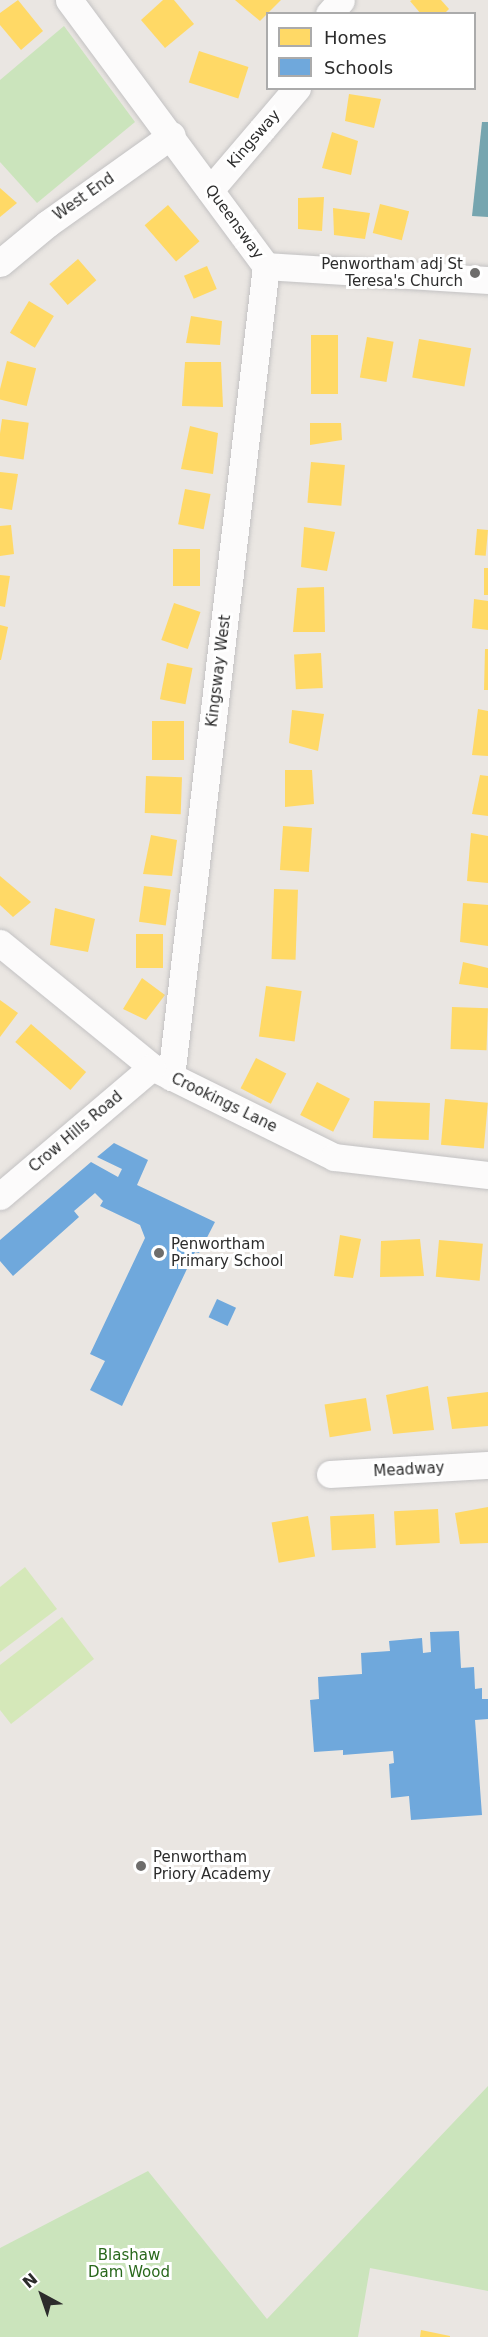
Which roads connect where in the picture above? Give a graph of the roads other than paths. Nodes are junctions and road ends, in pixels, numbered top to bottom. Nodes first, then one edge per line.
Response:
1 (69, 0) edge
2 (340, 0) edge
3 (331, 12) edge
4 (295, 90) edge
5 (172, 135) junction
6 (210, 190) junction
7 (0, 263) edge
8 (266, 266) junction
9 (488, 280) edge
10 (0, 943) edge
11 (161, 1072) junction
12 (488, 1175) edge
13 (0, 1196) edge
14 (488, 1466) edge
15 (330, 1474) dead end

1 - 5 street, Queensway
2 - 3 street
4 - 6 street, Kingsway
5 - 6 street, Queensway
5 - 7 street, West End
6 - 8 street, Queensway
8 - 9 street, Queensway
8 - 11 street, Kingsway West
10 - 11 street, Crookings Lane
11 - 12 street, Crookings Lane
11 - 13 street, Crow Hills Road
14 - 15 street, Meadway

